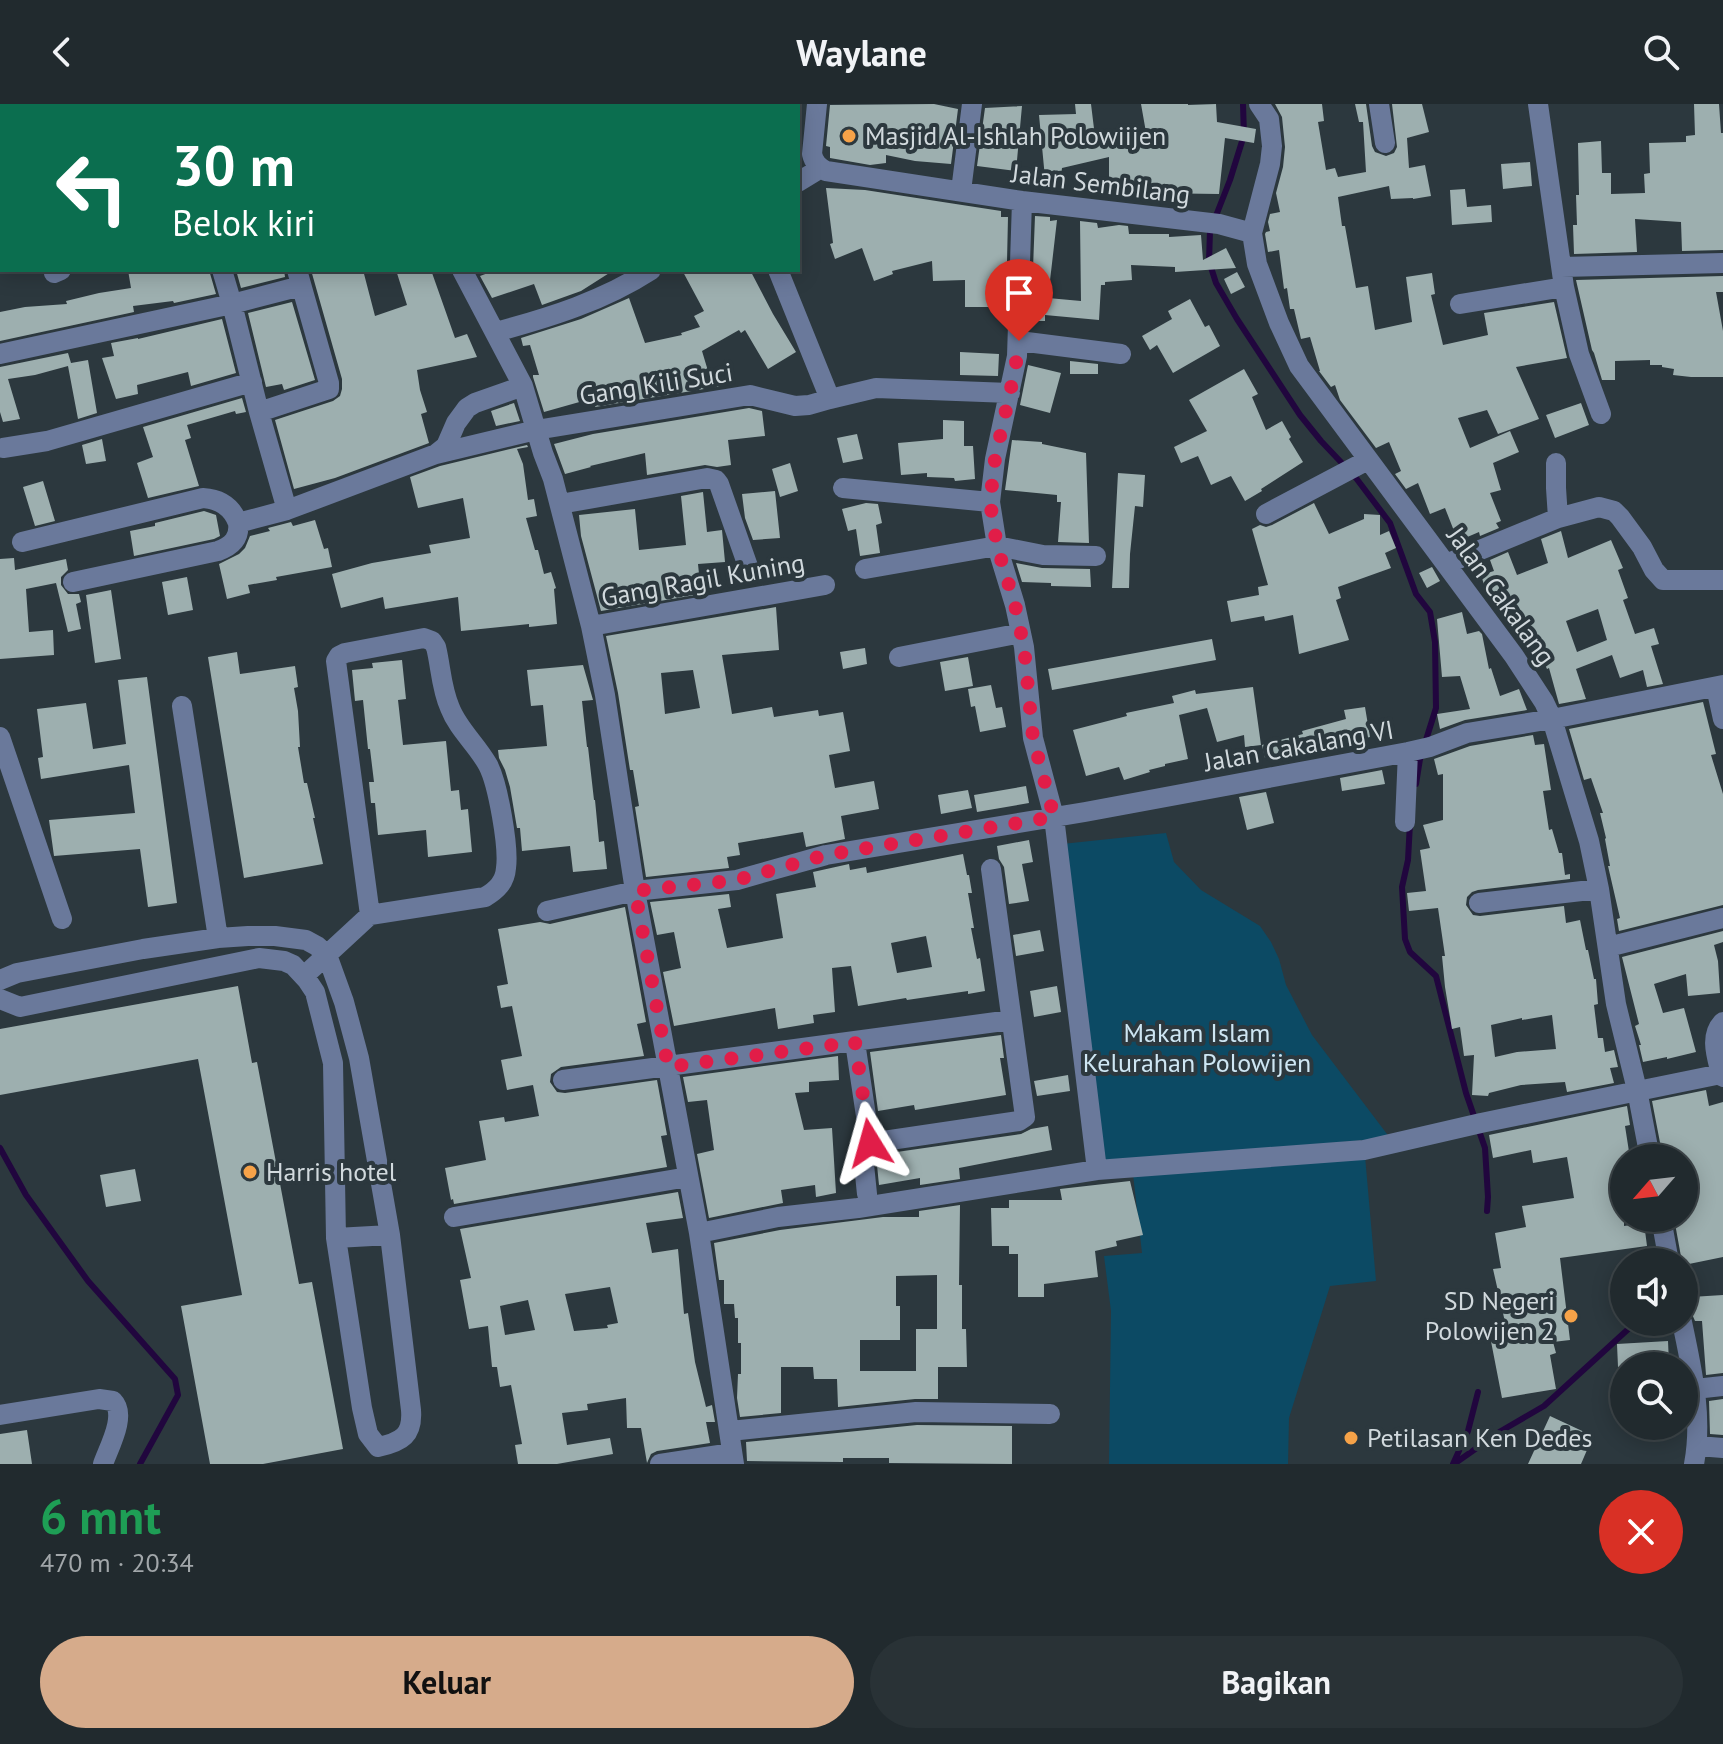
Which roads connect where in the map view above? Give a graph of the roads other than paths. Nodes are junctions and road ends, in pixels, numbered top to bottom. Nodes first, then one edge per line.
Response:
1 (817, 104) edge
2 (972, 104) edge
3 (1259, 104) edge
4 (1379, 104) edge
5 (1538, 104) edge
6 (1385, 143) dead end
7 (821, 168) junction
8 (800, 181) edge
9 (961, 191) junction
10 (1022, 201) junction
11 (1252, 233) junction
12 (1723, 263) edge
13 (223, 272) edge
14 (463, 272) edge
15 (647, 272) edge
16 (779, 272) edge
17 (1563, 277) junction
18 (299, 278) edge
19 (232, 304) junction
20 (1460, 304) dead end
21 (496, 332) junction
22 (1019, 341) junction
23 (0, 354) edge
24 (1121, 354) dead end
25 (252, 382) junction
26 (523, 386) junction
27 (1010, 393) junction
28 (830, 399) junction
29 (259, 412) junction
30 (1601, 414) dead end
31 (536, 430) junction
32 (3, 448) dead end
33 (436, 454) junction
34 (1556, 463) dead end
35 (1355, 466) junction
36 (843, 488) dead end
37 (990, 502) junction
38 (560, 504) junction
39 (287, 510) junction
40 (1266, 514) dead end
41 (1558, 518) junction
42 (238, 523) junction
43 (22, 542) dead end
44 (997, 546) junction
45 (1096, 556) dead end
46 (1446, 564) junction
47 (865, 569) dead end
48 (750, 572) dead end
49 (1723, 580) edge
50 (73, 582) dead end
51 (825, 585) dead end
52 (591, 626) junction
53 (1021, 633) junction
54 (899, 657) dead end
55 (1719, 686) edge
56 (182, 706) dead end
57 (1552, 719) junction
58 (1723, 719) edge
59 (0, 737) edge
60 (1417, 750) junction
61 (1054, 817) junction
62 (1405, 822) dead end
63 (991, 869) dead end
64 (1599, 889) junction
65 (635, 891) junction
66 (1479, 903) dead end
67 (547, 911) dead end
68 (370, 915) junction
69 (1723, 918) edge
70 (62, 919) dead end
71 (218, 938) junction
72 (1608, 947) junction
73 (327, 955) junction
74 (304, 976) junction
75 (0, 980) edge
76 (0, 999) edge
77 (1011, 1020) junction
78 (1723, 1022) edge
79 (855, 1042) junction
80 (668, 1067) junction
81 (1722, 1076) edge
82 (563, 1080) dead end
83 (1637, 1090) junction
84 (870, 1143) junction
85 (1647, 1144) edge
86 (1097, 1170) junction
87 (688, 1177) junction
88 (867, 1194) dead end
89 (454, 1217) dead end
90 (699, 1233) junction
91 (390, 1235) junction
92 (336, 1238) junction
93 (1723, 1386) edge
94 (1698, 1389) edge
95 (1050, 1414) dead end
96 (0, 1415) edge
97 (730, 1431) junction
98 (1723, 1448) edge
99 (1696, 1455) edge
100 (733, 1458) edge
101 (103, 1464) edge
102 (660, 1464) edge

1 - 7 street
2 - 9 street
3 - 11 street, Jalan Cakalang
4 - 6 street
5 - 17 street
7 - 8 street
7 - 9 street, Jalan Sembilang
9 - 10 street, Jalan Sembilang
10 - 11 street, Jalan Sembilang
10 - 22 street
11 - 35 street, Jalan Cakalang
12 - 17 street
13 - 19 street
14 - 21 street
15 - 21 street
16 - 28 street
17 - 20 street
17 - 30 street
18 - 19 street
18 - 29 street
19 - 23 street
19 - 25 street
21 - 26 street
22 - 24 street
22 - 27 street
25 - 29 street
25 - 32 street
26 - 31 street
26 - 33 street
27 - 28 street, Gang Kili Suci
27 - 37 street
28 - 31 street, Gang Kili Suci
29 - 39 street
31 - 33 street, Gang Kili Suci
31 - 38 street
33 - 39 street, Gang Kili Suci
34 - 41 street
35 - 40 street
35 - 46 street, Jalan Cakalang
36 - 37 street
37 - 44 street
38 - 48 street
38 - 52 street
39 - 42 street, Gang Kili Suci
41 - 46 street
41 - 49 street
42 - 43 street
42 - 50 street
44 - 45 street
44 - 47 street
44 - 53 street
46 - 57 street, Jalan Cakalang
51 - 52 street, Gang Ragil Kuning
52 - 65 street
53 - 54 street
53 - 61 street
55 - 57 street, Jalan Cakalang VI
55 - 58 street
56 - 71 street
57 - 60 street, Jalan Cakalang VI
57 - 64 street, Jalan Cakalang
59 - 70 street
60 - 61 street, Jalan Cakalang VI
60 - 62 street
61 - 65 street, Jalan Cakalang VI
61 - 86 street
63 - 77 street
64 - 66 street
64 - 72 street, Jalan Cakalang
65 - 67 street, Jalan Cakalang VI
65 - 80 street
68 - 68 street
68 - 73 street
69 - 72 street
71 - 73 street
71 - 75 street
72 - 83 street, Jalan Cakalang
73 - 74 street
73 - 91 street
74 - 76 street
74 - 92 street
77 - 79 street
77 - 84 street
78 - 81 street
79 - 80 street
79 - 84 street
80 - 82 street
80 - 87 street
81 - 83 street
83 - 85 street, Jalan Cakalang
83 - 86 street
84 - 88 street
86 - 90 street
87 - 89 street
87 - 90 street
90 - 97 street
91 - 92 street
91 - 92 street
93 - 94 street
95 - 97 street
96 - 101 street
97 - 100 street
98 - 99 street
100 - 102 street

